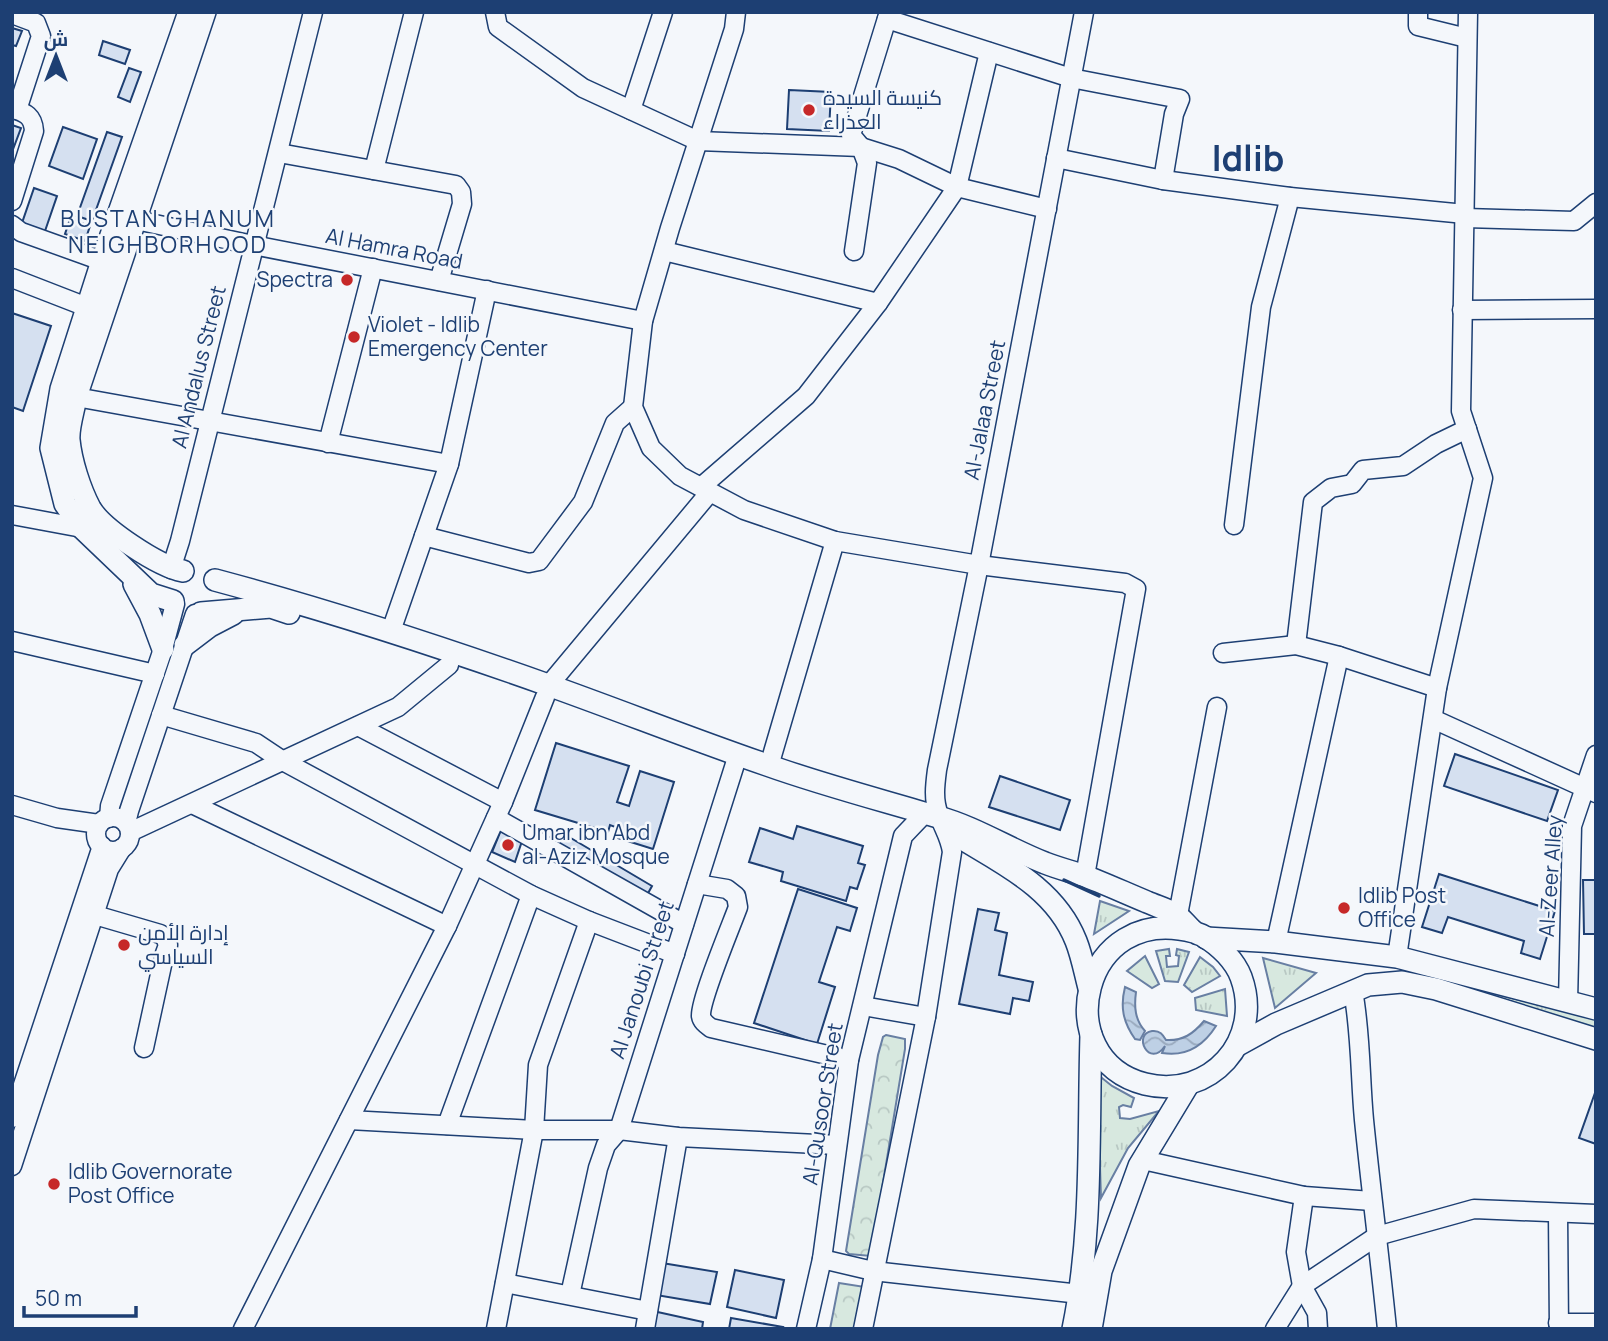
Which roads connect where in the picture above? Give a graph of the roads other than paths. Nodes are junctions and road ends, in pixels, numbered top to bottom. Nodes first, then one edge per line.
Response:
1 (189, 12) edge
2 (205, 12) edge
3 (313, 12) edge
4 (414, 12) edge
5 (495, 12) edge
6 (663, 12) edge
7 (736, 12) edge
8 (1084, 12) edge
9 (1418, 12) edge
10 (1468, 12) edge
11 (12, 14) edge
12 (888, 16) edge
13 (1466, 38) junction
14 (989, 52) junction
15 (1071, 78) junction
16 (15, 109) edge
17 (631, 110) junction
18 (698, 141) junction
19 (861, 147) junction
20 (279, 153) junction
21 (1056, 158) junction
22 (374, 170) junction
23 (1163, 180) junction
24 (957, 187) junction
25 (1290, 197) junction
26 (12, 201) edge
27 (1596, 203) edge
28 (1046, 209) junction
29 (1465, 216) junction
30 (136, 220) junction
31 (12, 225) edge
32 (253, 245) junction
33 (664, 251) junction
34 (855, 251) dead end
35 (102, 261) junction
36 (373, 268) junction
37 (12, 278) edge
38 (439, 281) junction
39 (487, 290) junction
40 (878, 303) junction
41 (1596, 309) edge
42 (96, 310) junction
43 (1462, 310) junction
44 (643, 321) junction
45 (76, 397) junction
46 (633, 407) junction
47 (209, 422) junction
48 (1467, 429) junction
49 (328, 443) junction
50 (449, 464) junction
51 (706, 490) junction
52 (12, 515) edge
53 (1234, 525) dead end
54 (82, 528) junction
55 (424, 536) junction
56 (835, 541) junction
57 (979, 565) junction
58 (177, 570) junction
59 (129, 573) junction
60 (215, 580) junction
61 (174, 603) junction
62 (242, 608) junction
63 (198, 614) junction
64 (391, 631) junction
65 (12, 641) edge
66 (185, 645) junction
67 (1296, 645) junction
68 (163, 649) junction
69 (1223, 653) dead end
70 (1339, 656) junction
71 (449, 665) junction
72 (155, 674) junction
73 (1437, 688) junction
74 (547, 691) junction
75 (1217, 708) dead end
76 (161, 715) junction
77 (1433, 719) junction
78 (358, 726) junction
79 (1596, 755) edge
80 (283, 761) junction
81 (735, 764) junction
82 (769, 766) junction
83 (1590, 791) edge
84 (192, 804) junction
85 (12, 805) edge
86 (500, 810) junction
87 (932, 820) junction
88 (112, 833) junction
89 (475, 863) junction
90 (1085, 876) junction
91 (697, 884) junction
92 (531, 895) junction
93 (95, 915) junction
94 (1178, 915) junction
95 (589, 921) junction
96 (684, 923) junction
97 (447, 926) junction
98 (1200, 935) junction
99 (1276, 942) junction
100 (675, 954) junction
101 (1397, 957) junction
102 (1089, 988) junction
103 (1353, 991) junction
104 (1568, 1002) junction
105 (863, 1006) junction
106 (1596, 1009) edge
107 (926, 1017) junction
108 (1091, 1033) junction
109 (1596, 1040) edge
110 (1238, 1045) junction
111 (144, 1048) dead end
112 (849, 1060) junction
113 (1188, 1084) junction
114 (12, 1118) edge
115 (349, 1119) junction
116 (447, 1125) junction
117 (534, 1130) junction
118 (619, 1130) junction
119 (678, 1137) junction
120 (837, 1145) junction
121 (1143, 1160) junction
122 (12, 1166) edge
123 (1304, 1196) junction
124 (1372, 1201) junction
125 (1558, 1213) junction
126 (1596, 1214) edge
127 (1377, 1236) junction
128 (822, 1259) junction
129 (873, 1271) junction
130 (505, 1283) junction
131 (1302, 1286) junction
132 (1080, 1294) junction
133 (570, 1295) junction
134 (648, 1311) junction
135 (1596, 1323) edge
136 (1558, 1326) edge
137 (243, 1329) edge
138 (496, 1329) edge
139 (645, 1329) edge
140 (806, 1329) edge
141 (863, 1329) edge
142 (1073, 1329) edge
143 (1091, 1329) edge
144 (1275, 1329) edge
145 (1318, 1329) edge
146 (1387, 1329) edge

1 - 35 main road
2 - 30 main road
3 - 20 street, Al Andalus Street
4 - 22 street
5 - 17 street
6 - 17 street
7 - 18 street
8 - 15 street, Al-Jalaa Street
9 - 13 street
10 - 13 street
11 - 16 street
12 - 14 street
12 - 19 street
13 - 29 street
14 - 15 street
14 - 24 street
15 - 21 street, Al-Jalaa Street
15 - 23 street
16 - 26 street
17 - 18 street
18 - 19 street
18 - 33 street
19 - 24 street
19 - 34 street
20 - 22 street
20 - 32 street, Al Andalus Street
21 - 23 street
21 - 28 street, Al-Jalaa Street
22 - 38 street
23 - 25 street
24 - 28 street
24 - 40 street
25 - 29 street
25 - 53 street
27 - 29 street
28 - 57 street, Al-Jalaa Street
29 - 43 street
30 - 32 street, Al Hamra Road
30 - 42 main road
31 - 35 street
32 - 36 street, Al Hamra Road
32 - 47 street, Al Andalus Street
33 - 40 street
33 - 44 street
35 - 42 main road
36 - 38 street, Al Hamra Road
36 - 49 street
37 - 42 street
38 - 39 street, Al Hamra Road
39 - 44 street, Al Hamra Road
39 - 50 street
40 - 51 street
41 - 43 street
42 - 45 main road
42 - 54 main road
43 - 48 street
44 - 46 street
45 - 47 street
45 - 58 main road
46 - 51 street
46 - 55 street
47 - 49 street
47 - 58 street, Al Andalus Street
48 - 67 street
48 - 73 street
49 - 50 street
50 - 55 street
51 - 56 street
51 - 74 street
52 - 54 street
54 - 59 main road
55 - 64 street
56 - 57 street
56 - 82 street
57 - 87 street, Al-Jalaa Street
57 - 90 street
58 - 60 main road
58 - 61 main road
59 - 61 main road
59 - 68 main road
60 - 63 main road
60 - 64 main road
61 - 63 main road
61 - 68 street
62 - 63 main road
62 - 66 main road
62 - 71 main road
63 - 66 street
64 - 74 main road
65 - 72 street
66 - 76 street
67 - 69 street
67 - 70 street
68 - 72 street
70 - 73 street
70 - 99 street
71 - 74 main road
71 - 78 street
72 - 88 street
73 - 77 street
74 - 81 main road
74 - 82 main road
74 - 86 street
75 - 94 street
76 - 80 street
76 - 88 street
77 - 83 street
77 - 101 street
78 - 80 street
78 - 86 street
79 - 83 street, Al-Zeer Alley
80 - 84 street
80 - 89 street
81 - 87 main road
81 - 91 street, Al Janoubi Street
82 - 87 main road
83 - 104 street, Al-Zeer Alley
84 - 88 street
84 - 97 street
85 - 88 street
86 - 89 street
86 - 96 street
87 - 90 main road
87 - 102 main road
87 - 105 street, Al-Qusoor Street
87 - 107 street
88 - 93 street
88 - 114 street
89 - 92 street
89 - 97 street
90 - 94 main road
91 - 96 street, Al Janoubi Street
91 - 112 street
92 - 95 street
92 - 116 street
93 - 111 street
93 - 122 street
94 - 98 main road
95 - 100 street
95 - 117 street
96 - 100 street, Al Janoubi Street
97 - 115 street
98 - 99 main road
98 - 102 main road
98 - 110 main road
99 - 101 main road
100 - 118 street, Al Janoubi Street
101 - 104 main road
102 - 108 main road
103 - 109 main road
103 - 110 main road
103 - 124 street
104 - 106 main road
105 - 107 street
105 - 112 street, Al-Qusoor Street
107 - 129 street
108 - 113 main road
108 - 132 main road
110 - 113 main road
112 - 120 street, Al-Qusoor Street
113 - 121 main road
115 - 116 street
115 - 137 street
116 - 117 street
117 - 118 street
117 - 130 street
118 - 119 street
118 - 133 street, Al Janoubi Street
119 - 120 street
119 - 134 street
120 - 128 street, Al-Qusoor Street
121 - 123 street
121 - 143 main road
123 - 124 street
123 - 131 street
124 - 127 street
125 - 126 street
125 - 127 street
125 - 136 street
127 - 131 street
127 - 146 street
128 - 129 street
128 - 140 street, Al-Qusoor Street
129 - 132 street
129 - 141 street
130 - 133 street
130 - 138 street
131 - 144 street
131 - 145 street
132 - 142 main road
133 - 134 street
134 - 139 street
135 - 136 street

